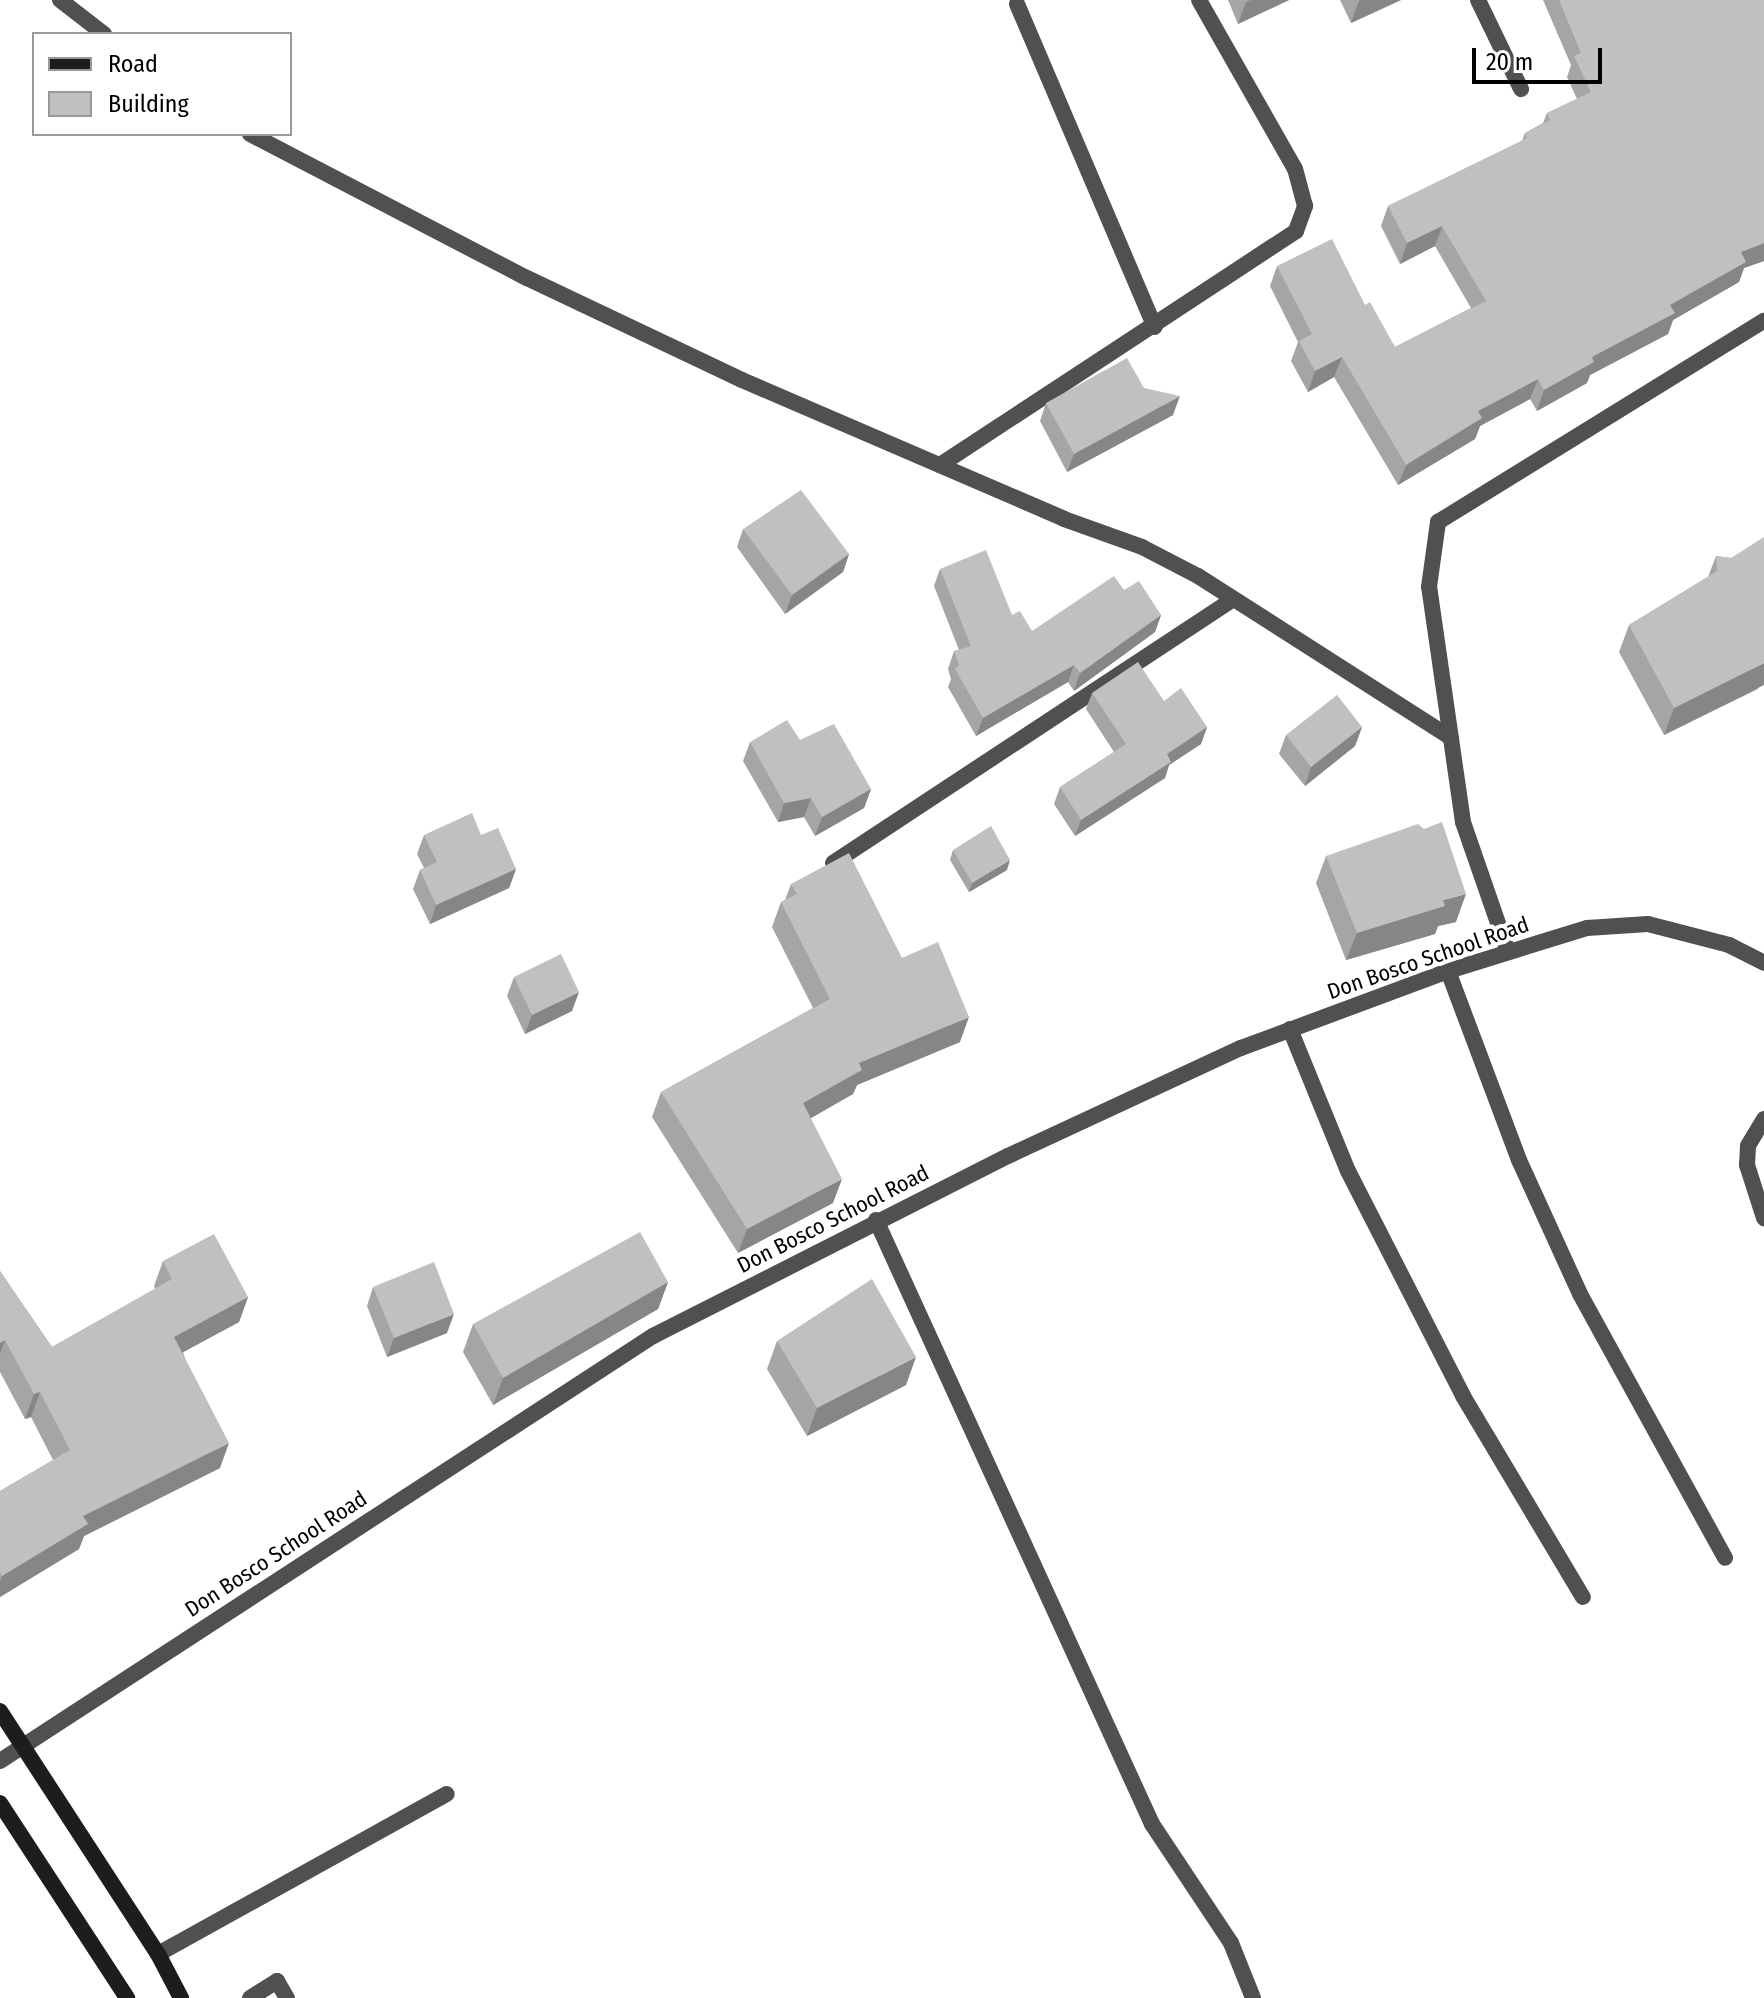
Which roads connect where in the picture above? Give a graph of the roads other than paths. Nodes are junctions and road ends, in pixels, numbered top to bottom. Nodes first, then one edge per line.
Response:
1 (60, 0) edge
2 (1199, 0) edge
3 (1478, 0) edge
4 (1017, 4) dead end
5 (101, 32) edge
6 (1521, 89) dead end
7 (254, 136) edge
8 (1764, 321) edge
9 (1155, 327) junction
10 (940, 465) junction
11 (1233, 599) junction
12 (1451, 738) junction
13 (833, 863) edge
14 (1508, 952) junction
15 (1764, 963) edge
16 (1448, 971) junction
17 (1290, 1029) junction
18 (1764, 1119) edge
19 (1764, 1218) edge
20 (876, 1220) junction
21 (1725, 1558) dead end
22 (1583, 1597) dead end
23 (0, 1711) edge
24 (24, 1745) junction
25 (0, 1761) edge
26 (447, 1794) dead end
27 (0, 1803) edge
28 (158, 1954) junction
29 (127, 1998) edge
30 (181, 1998) edge
31 (250, 1998) edge
32 (287, 1998) edge
33 (1253, 1998) edge

1 - 5 street
2 - 9 street
3 - 6 street
4 - 9 street
7 - 10 street
8 - 12 street
9 - 10 street
10 - 11 street
11 - 12 street
11 - 13 street
12 - 14 street
14 - 15 street, Don Bosco School Road
14 - 16 street, Don Bosco School Road
16 - 17 street, Don Bosco School Road
16 - 21 street
17 - 20 street, Don Bosco School Road
17 - 22 street
18 - 19 street
20 - 24 street, Don Bosco School Road
20 - 33 street
23 - 24 main road
24 - 25 street, Don Bosco School Road
24 - 28 main road
26 - 28 street
27 - 29 main road
28 - 30 main road
31 - 32 street

